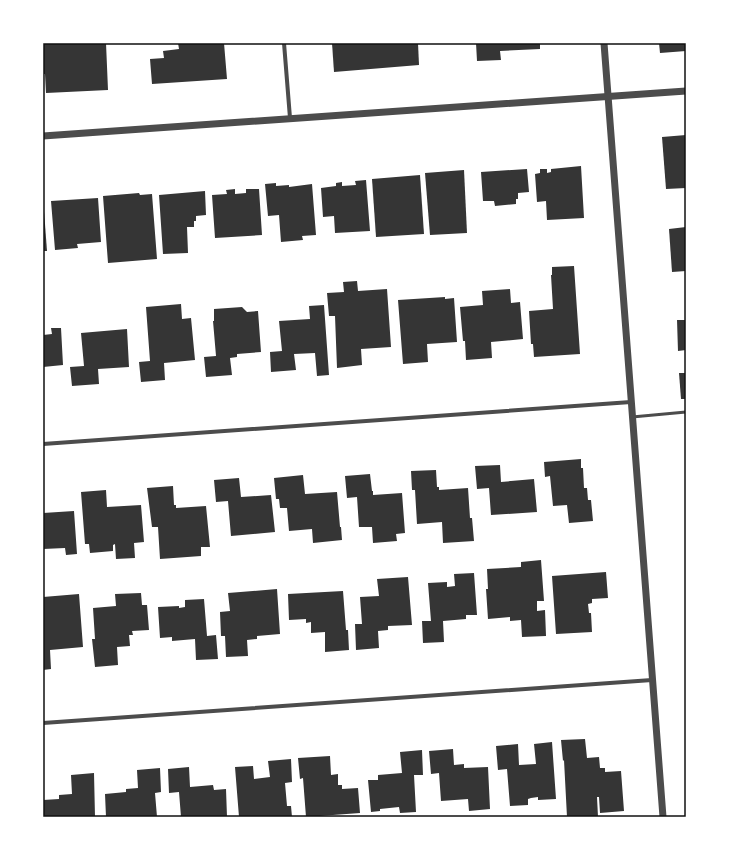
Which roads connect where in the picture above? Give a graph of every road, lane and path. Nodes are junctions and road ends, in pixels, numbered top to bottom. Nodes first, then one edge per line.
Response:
1 (284, 43) edge
2 (604, 43) edge
3 (686, 91) edge
4 (608, 95) junction
5 (290, 118) junction
6 (43, 136) edge
7 (631, 402) junction
8 (686, 412) edge
9 (632, 417) junction
10 (43, 444) edge
11 (652, 680) junction
12 (43, 723) edge
13 (663, 817) edge

1 - 5 street
2 - 4 street
3 - 4 street
4 - 5 street
4 - 7 street
5 - 6 street
7 - 9 street
7 - 10 street
8 - 9 lane
9 - 11 street
11 - 12 street
11 - 13 street

